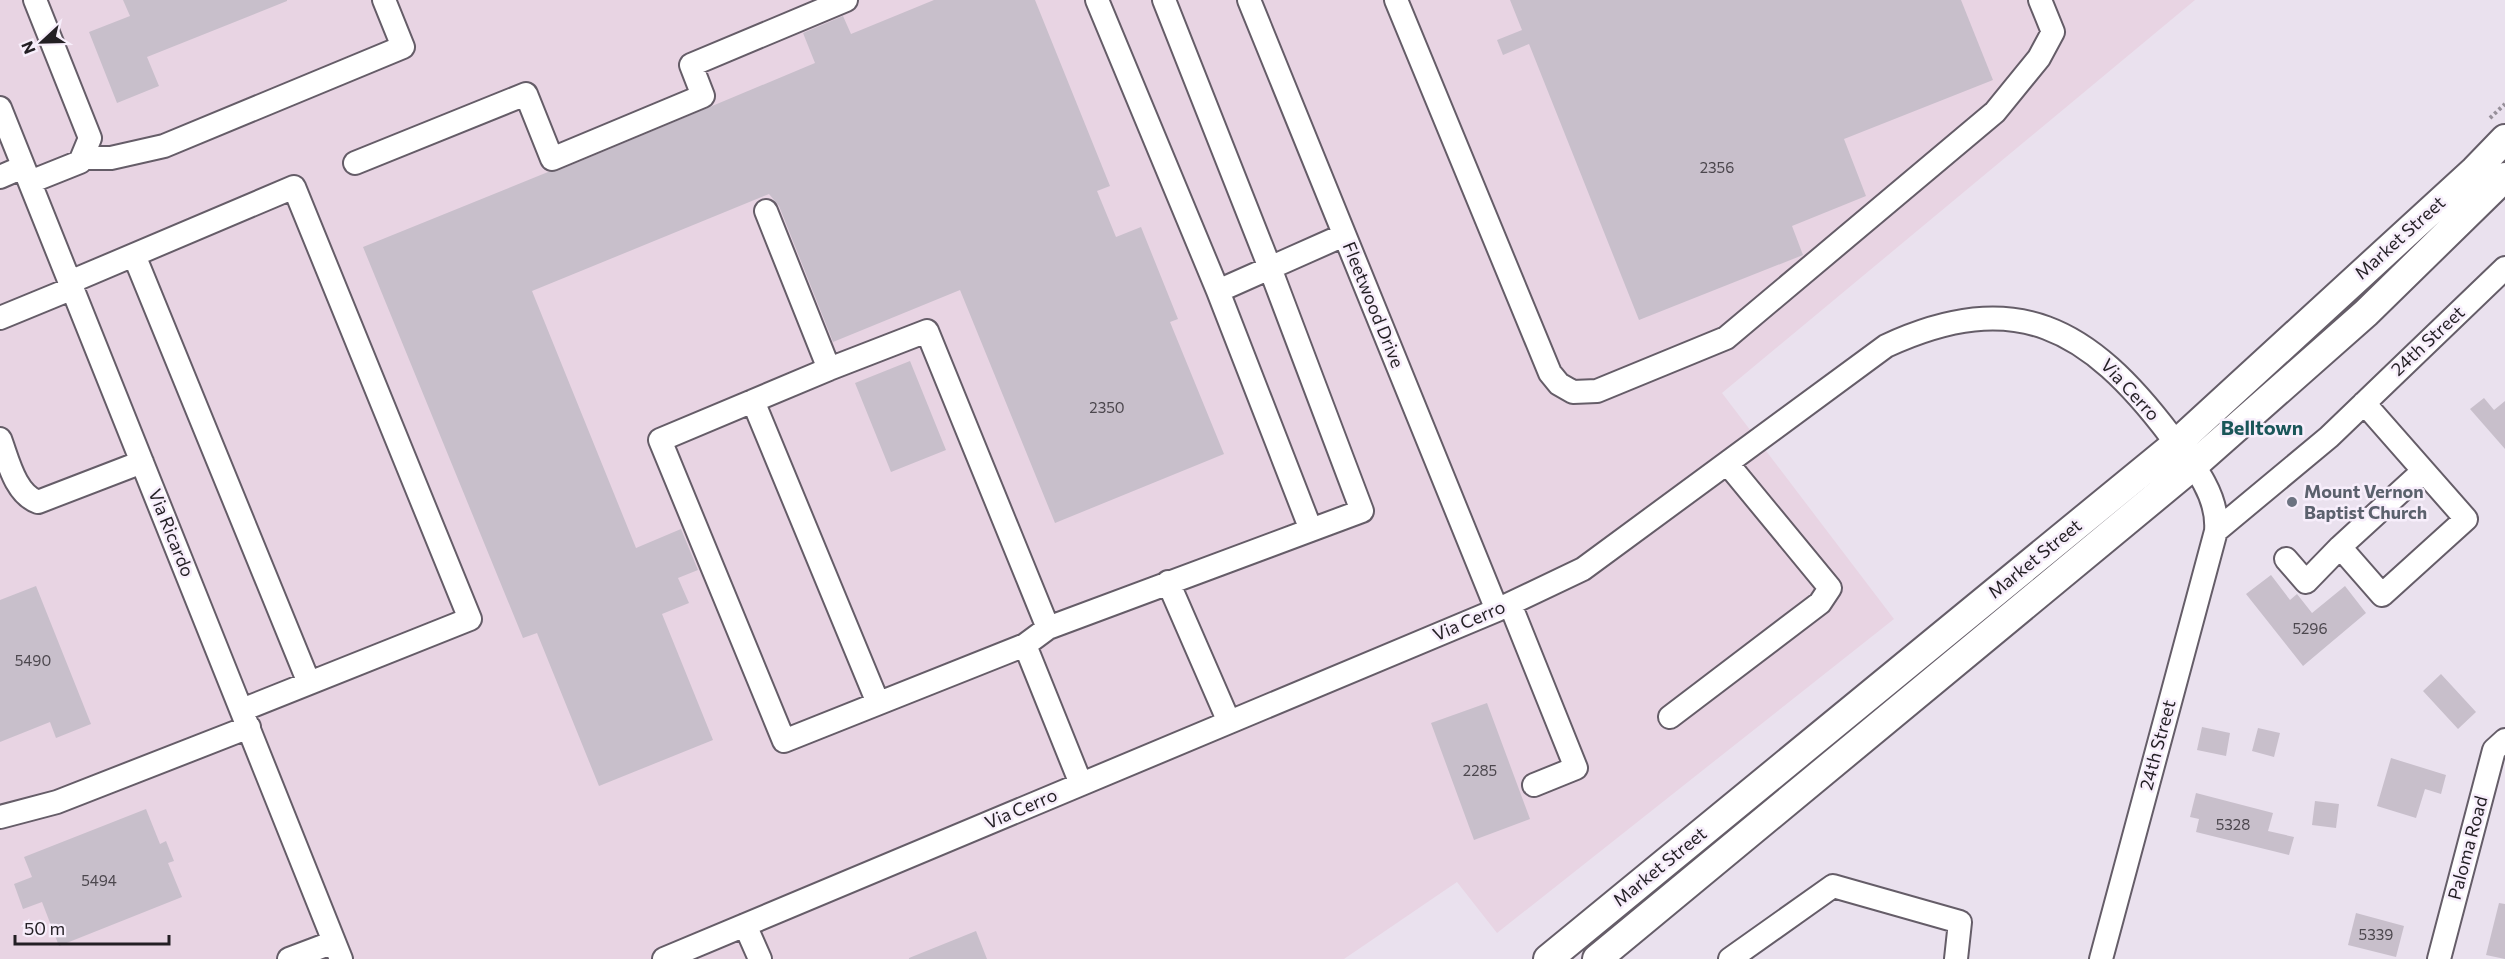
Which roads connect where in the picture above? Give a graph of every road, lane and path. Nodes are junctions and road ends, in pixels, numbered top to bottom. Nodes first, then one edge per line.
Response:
1 (35, 0) edge
2 (384, 0) edge
3 (846, 0) edge
4 (1097, 0) edge
5 (1164, 0) edge
6 (1249, 0) edge
7 (1396, 0) edge
8 (2040, 0) edge
9 (0, 108) edge
10 (2505, 139) edge
11 (82, 158) junction
12 (356, 163) dead end
13 (27, 175) junction
14 (0, 177) edge
15 (2505, 177) edge
16 (766, 211) dead end
17 (1344, 235) junction
18 (134, 255) junction
19 (1270, 268) junction
20 (2505, 268) edge
21 (72, 285) junction
22 (1218, 291) junction
23 (0, 318) edge
24 (828, 369) junction
25 (753, 401) junction
26 (2364, 403) junction
27 (0, 439) edge
28 (2177, 443) junction
29 (142, 462) junction
30 (1727, 463) junction
31 (2194, 465) junction
32 (2423, 471) junction
33 (1311, 530) junction
34 (2216, 531) junction
35 (2340, 547) junction
36 (2286, 559) dead end
37 (1168, 582) junction
38 (1503, 607) junction
39 (1048, 628) junction
40 (1026, 645) junction
41 (309, 683) junction
42 (878, 703) junction
43 (1670, 717) dead end
44 (245, 719) junction
45 (1229, 722) junction
46 (2505, 740) edge
47 (1081, 784) junction
48 (1534, 785) dead end
49 (0, 817) edge
50 (745, 925) junction
51 (337, 950) edge
52 (289, 959) edge
53 (664, 959) edge
54 (760, 959) edge
55 (1548, 959) edge
56 (1597, 959) edge
57 (1730, 959) edge
58 (1956, 959) edge
59 (2101, 959) edge
60 (2439, 959) edge

1 - 11 street
2 - 11 street
3 - 12 street
4 - 22 street
5 - 19 street
6 - 17 street, Fleetwood Drive
7 - 8 street
9 - 13 street, Via Ricardo
10 - 28 main road, Market Street
11 - 13 street
13 - 14 street
13 - 21 street, Via Ricardo
15 - 31 main road, Market Street
16 - 24 street
17 - 19 street
17 - 38 street, Fleetwood Drive
18 - 21 street
18 - 41 street
18 - 41 street
19 - 22 street
19 - 33 street
20 - 26 street, 24th Street
21 - 23 street
21 - 29 street, Via Ricardo
22 - 33 street
24 - 25 street
24 - 39 street
25 - 42 street
25 - 42 street
26 - 32 street
26 - 34 street, 24th Street
27 - 29 street
28 - 30 street, Via Cerro
28 - 31 street, Via Cerro
28 - 55 main road, Market Street
29 - 44 street, Via Ricardo
30 - 38 street, Via Cerro
30 - 43 street
31 - 34 street, 24th Street
31 - 56 main road, Market Street
32 - 35 street
32 - 35 street
33 - 37 street
34 - 59 street, 24th Street
35 - 36 street
37 - 39 street
37 - 45 street
38 - 45 street, Via Cerro
38 - 48 street, Fleetwood Drive
39 - 40 street
40 - 42 street
40 - 47 street
41 - 44 street
44 - 49 street
44 - 51 street, Via Ricardo
45 - 47 street, Via Cerro
46 - 60 street, Paloma Road
47 - 50 street, Via Cerro
50 - 53 street, Via Cerro
50 - 54 street
51 - 52 street
57 - 58 street

